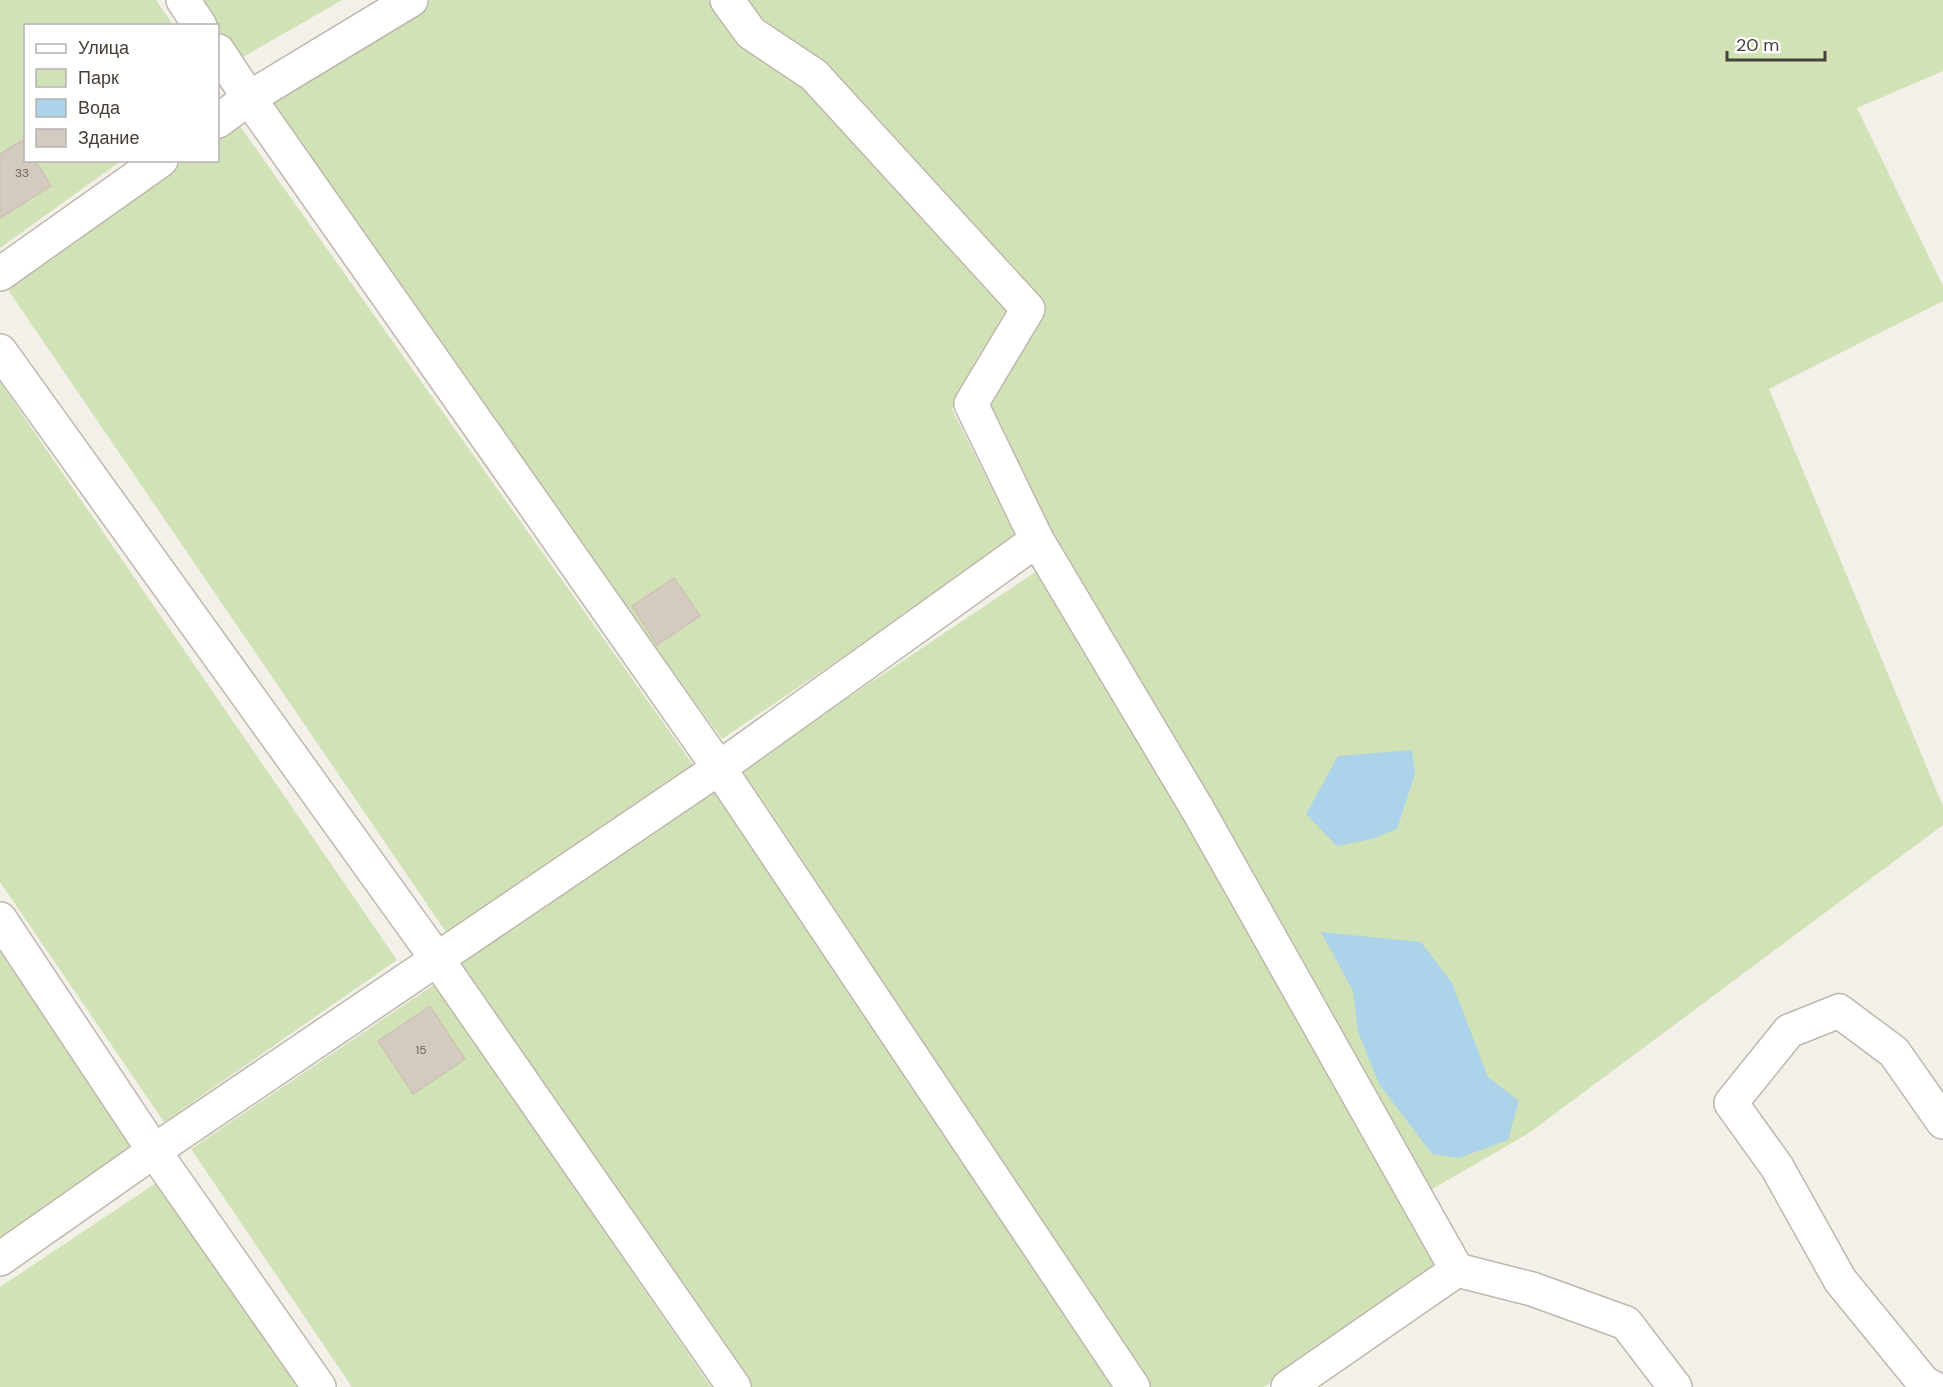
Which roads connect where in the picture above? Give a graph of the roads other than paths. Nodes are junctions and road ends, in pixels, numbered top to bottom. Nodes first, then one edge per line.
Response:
1 (183, 0) edge
2 (411, 0) edge
3 (727, 0) edge
4 (199, 24) edge
5 (219, 53) edge
6 (249, 98) junction
7 (219, 120) edge
8 (158, 162) edge
9 (0, 274) edge
10 (0, 351) edge
11 (1037, 540) junction
12 (719, 768) junction
13 (0, 919) edge
14 (437, 959) junction
15 (1943, 1122) edge
16 (153, 1151) junction
17 (0, 1259) edge
18 (1457, 1270) junction
19 (319, 1387) edge
20 (734, 1387) edge
21 (1133, 1387) edge
22 (1288, 1387) edge
23 (1675, 1387) edge
24 (1932, 1387) edge

1 - 4 lane
2 - 6 lane
3 - 11 lane
5 - 6 lane
6 - 7 lane
6 - 12 lane
8 - 9 lane
10 - 14 lane
11 - 12 lane
11 - 18 lane
12 - 14 lane
12 - 21 lane
13 - 16 lane
14 - 16 lane
14 - 20 lane
15 - 24 lane
16 - 17 lane
16 - 19 lane
18 - 22 lane
18 - 23 lane

